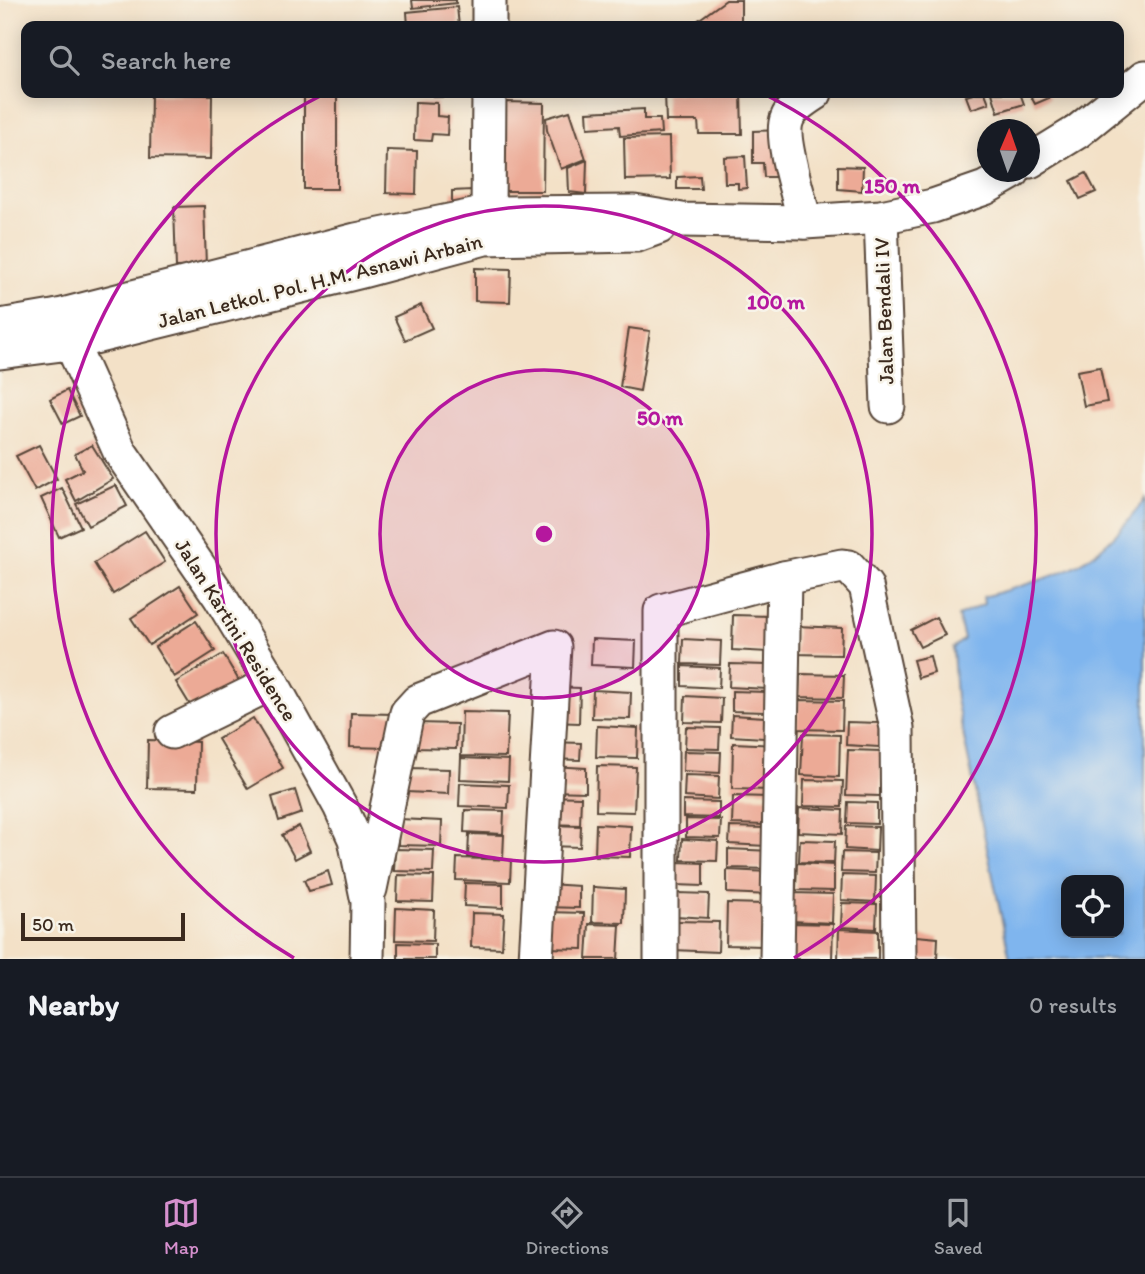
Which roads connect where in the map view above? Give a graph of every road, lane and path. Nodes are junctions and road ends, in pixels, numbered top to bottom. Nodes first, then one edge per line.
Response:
1 (489, 0) edge
2 (489, 21) edge
3 (1145, 77) edge
4 (1124, 94) edge
5 (489, 98) edge
6 (807, 98) edge
7 (1119, 98) edge
8 (1040, 155) edge
9 (996, 182) edge
10 (488, 213) junction
11 (881, 217) junction
12 (682, 220) junction
13 (805, 222) junction
14 (0, 326) edge
15 (65, 329) junction
16 (0, 352) edge
17 (888, 406) dead end
18 (784, 578) junction
19 (272, 683) junction
20 (172, 732) dead end
21 (368, 902) junction
22 (367, 959) edge
23 (536, 959) edge
24 (661, 959) edge
25 (777, 959) edge
26 (899, 959) edge

1 - 2 street
3 - 4 street
5 - 10 street
6 - 13 street
7 - 8 street
9 - 11 street, Jalan Letkol. Pol. H.M. Asnawi Arbain
10 - 12 street, Jalan Letkol. Pol. H.M. Asnawi Arbain
10 - 15 street, Jalan Letkol. Pol. H.M. Asnawi Arbain
11 - 13 street, Jalan Letkol. Pol. H.M. Asnawi Arbain
11 - 17 street, Jalan Bendali IV
12 - 13 street, Jalan Letkol. Pol. H.M. Asnawi Arbain
12 - 15 street, Jalan Letkol. Pol. H.M. Asnawi Arbain
14 - 15 street, Jalan Letkol. Pol. H.M. Asnawi Arbain
15 - 16 street, Jalan Letkol. Pol. H.M. Asnawi Arbain
15 - 19 street, Jalan Kartini Residence
18 - 24 street
18 - 25 street
18 - 26 street
19 - 20 street
19 - 21 street, Jalan Kartini Residence
21 - 22 street, Jalan Kartini Residence
21 - 23 street

